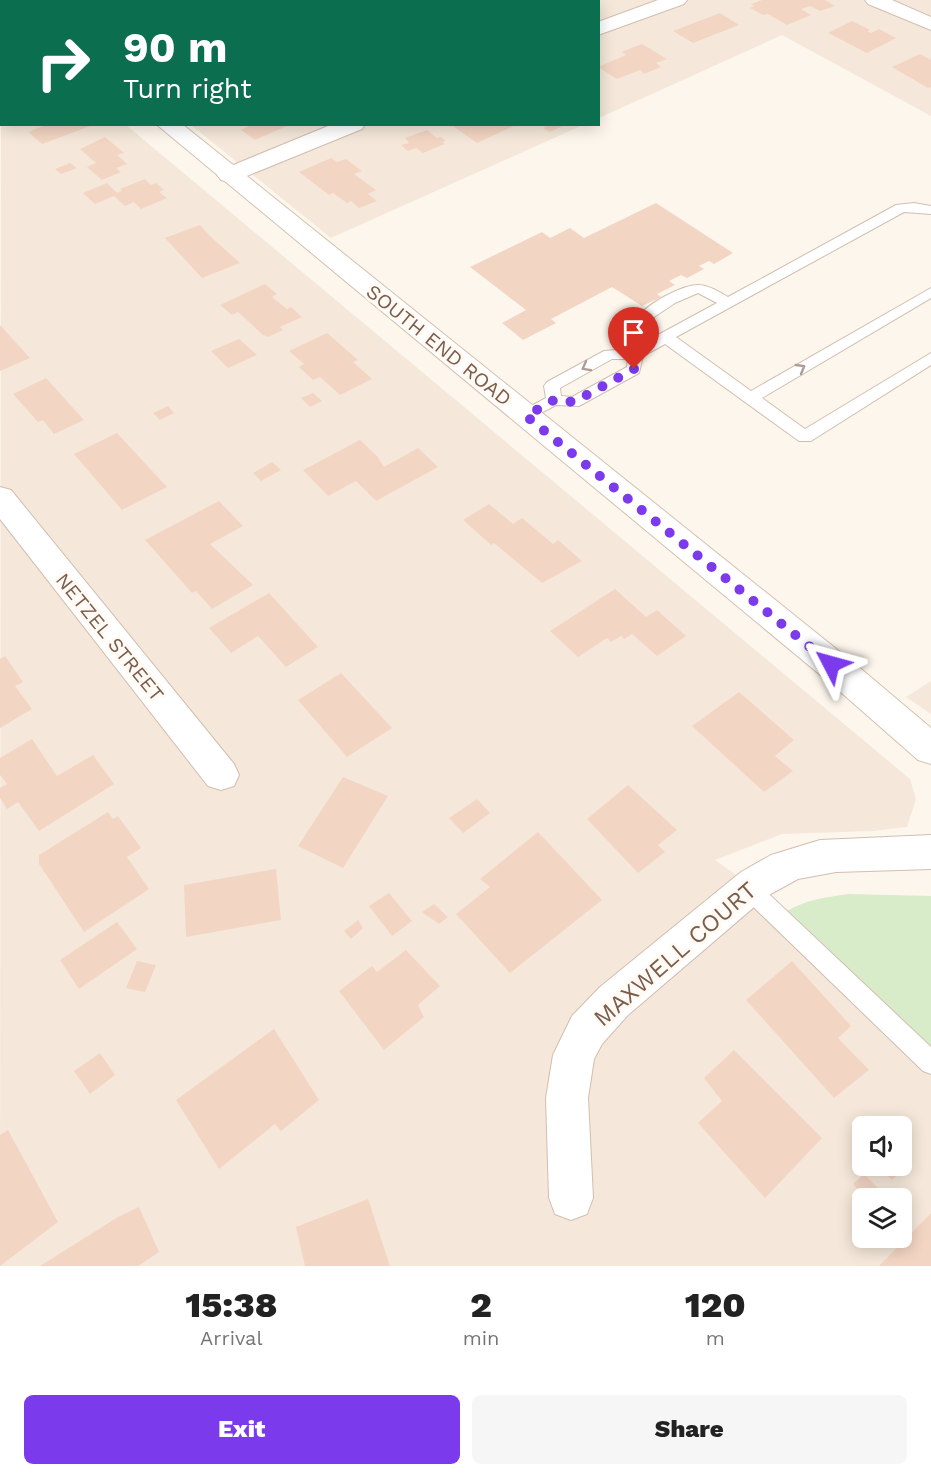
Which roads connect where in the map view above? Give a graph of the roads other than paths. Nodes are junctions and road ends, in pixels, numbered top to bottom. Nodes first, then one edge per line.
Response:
1 (677, 0) edge
2 (875, 0) edge
3 (931, 24) edge
4 (600, 28) edge
5 (169, 126) edge
6 (349, 126) edge
7 (230, 175) junction
8 (931, 210) edge
9 (931, 292) edge
10 (728, 303) junction
11 (666, 337) junction
12 (635, 354) junction
13 (931, 358) edge
14 (751, 398) junction
15 (540, 408) junction
16 (0, 498) edge
17 (931, 750) edge
18 (221, 775) dead end
19 (931, 852) edge
20 (748, 888) junction
21 (931, 1063) edge
22 (571, 1198) dead end

1 - 4 street
2 - 3 street
5 - 7 street, SOUTH END ROAD
6 - 7 street
7 - 15 street, SOUTH END ROAD
8 - 10 lane
14 -> 9 lane
10 - 11 lane
10 - 12 lane
11 - 12 lane
11 - 14 lane
12 -> 15 lane
12 - 15 lane
13 - 14 lane
15 - 17 street, SOUTH END ROAD
16 - 18 street, NETZEL STREET
19 - 20 street, MAXWELL COURT
20 - 21 lane
20 - 22 street, MAXWELL COURT

